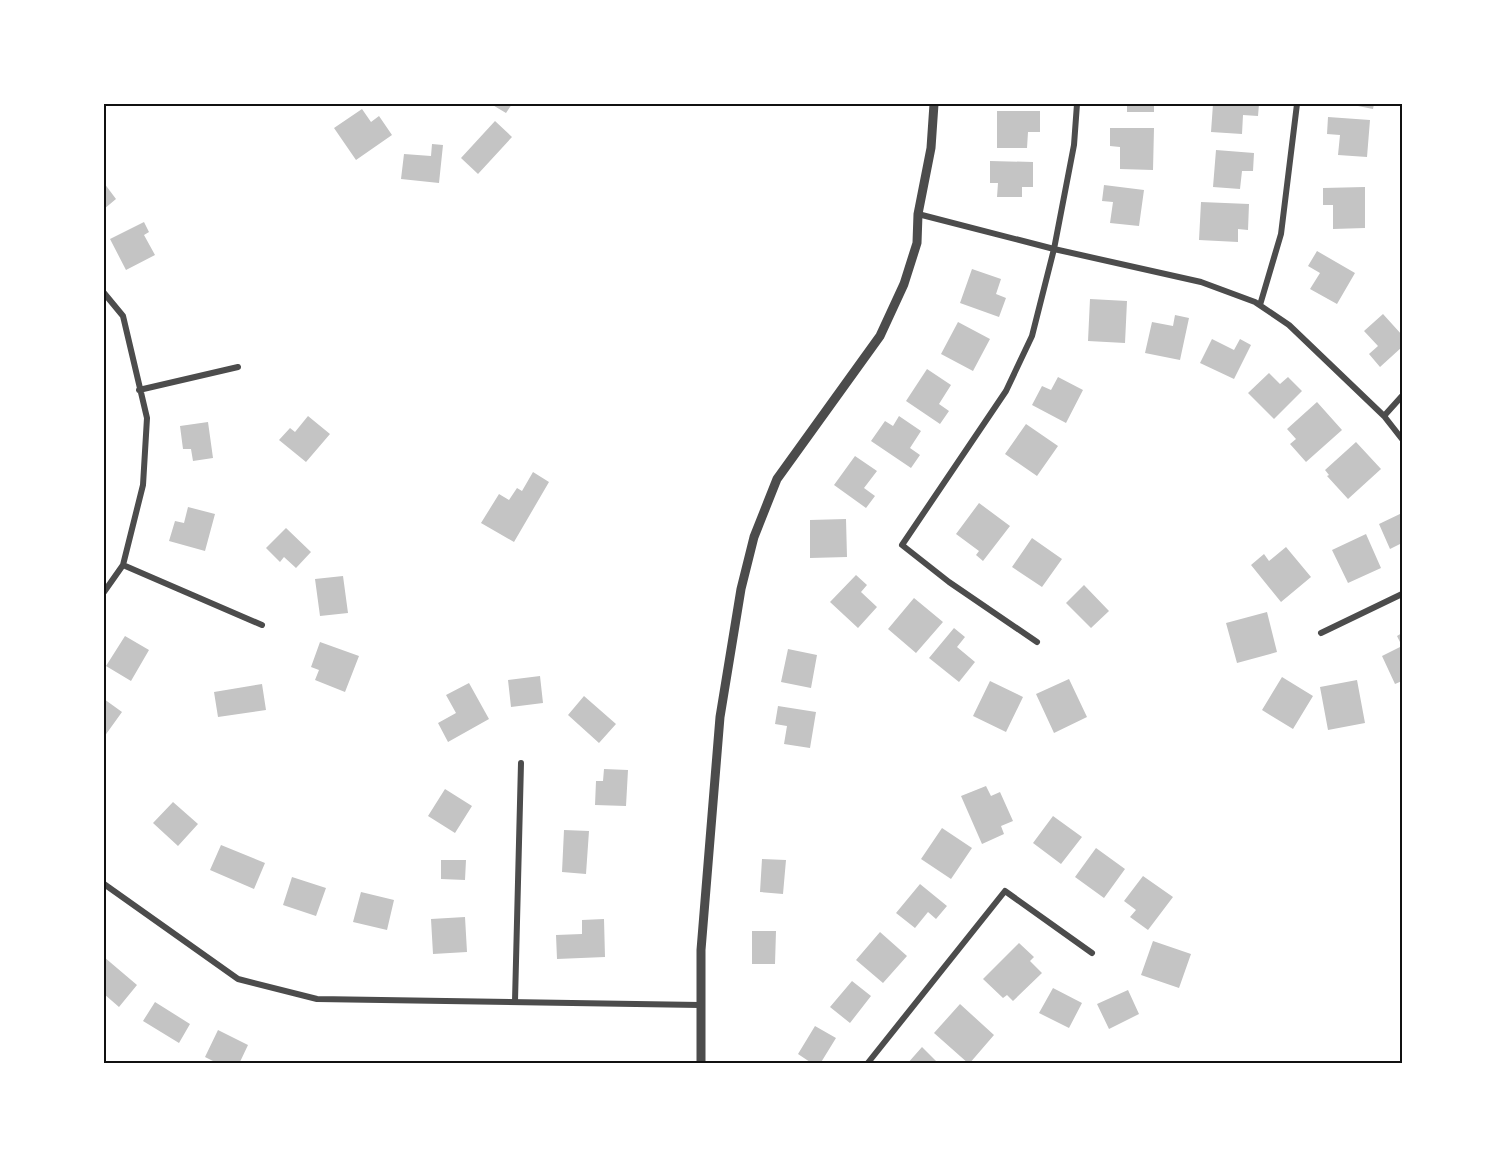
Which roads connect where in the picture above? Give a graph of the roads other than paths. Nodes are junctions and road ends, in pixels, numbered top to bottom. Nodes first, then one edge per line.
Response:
1 (934, 104) edge
2 (1077, 104) edge
3 (1297, 104) edge
4 (918, 214) junction
5 (1054, 249) junction
6 (104, 293) edge
7 (1260, 305) junction
8 (238, 367) dead end
9 (139, 390) junction
10 (1402, 396) edge
11 (1384, 416) junction
12 (1402, 439) edge
13 (123, 565) junction
14 (104, 592) edge
15 (1402, 594) edge
16 (261, 625) dead end
17 (1321, 633) dead end
18 (1037, 642) dead end
19 (521, 763) dead end
20 (104, 884) edge
21 (1092, 953) dead end
22 (515, 1001) junction
23 (700, 1005) junction
24 (701, 1064) edge
25 (867, 1064) edge

1 - 4 street
2 - 5 street
3 - 7 street
4 - 5 street
4 - 23 street
5 - 7 street
5 - 18 street
6 - 9 street
7 - 11 street
8 - 9 street
9 - 13 street
10 - 11 street
11 - 12 street
13 - 14 street
13 - 16 street
15 - 17 street
19 - 22 street
20 - 22 street
21 - 25 street
22 - 23 street
23 - 24 street

